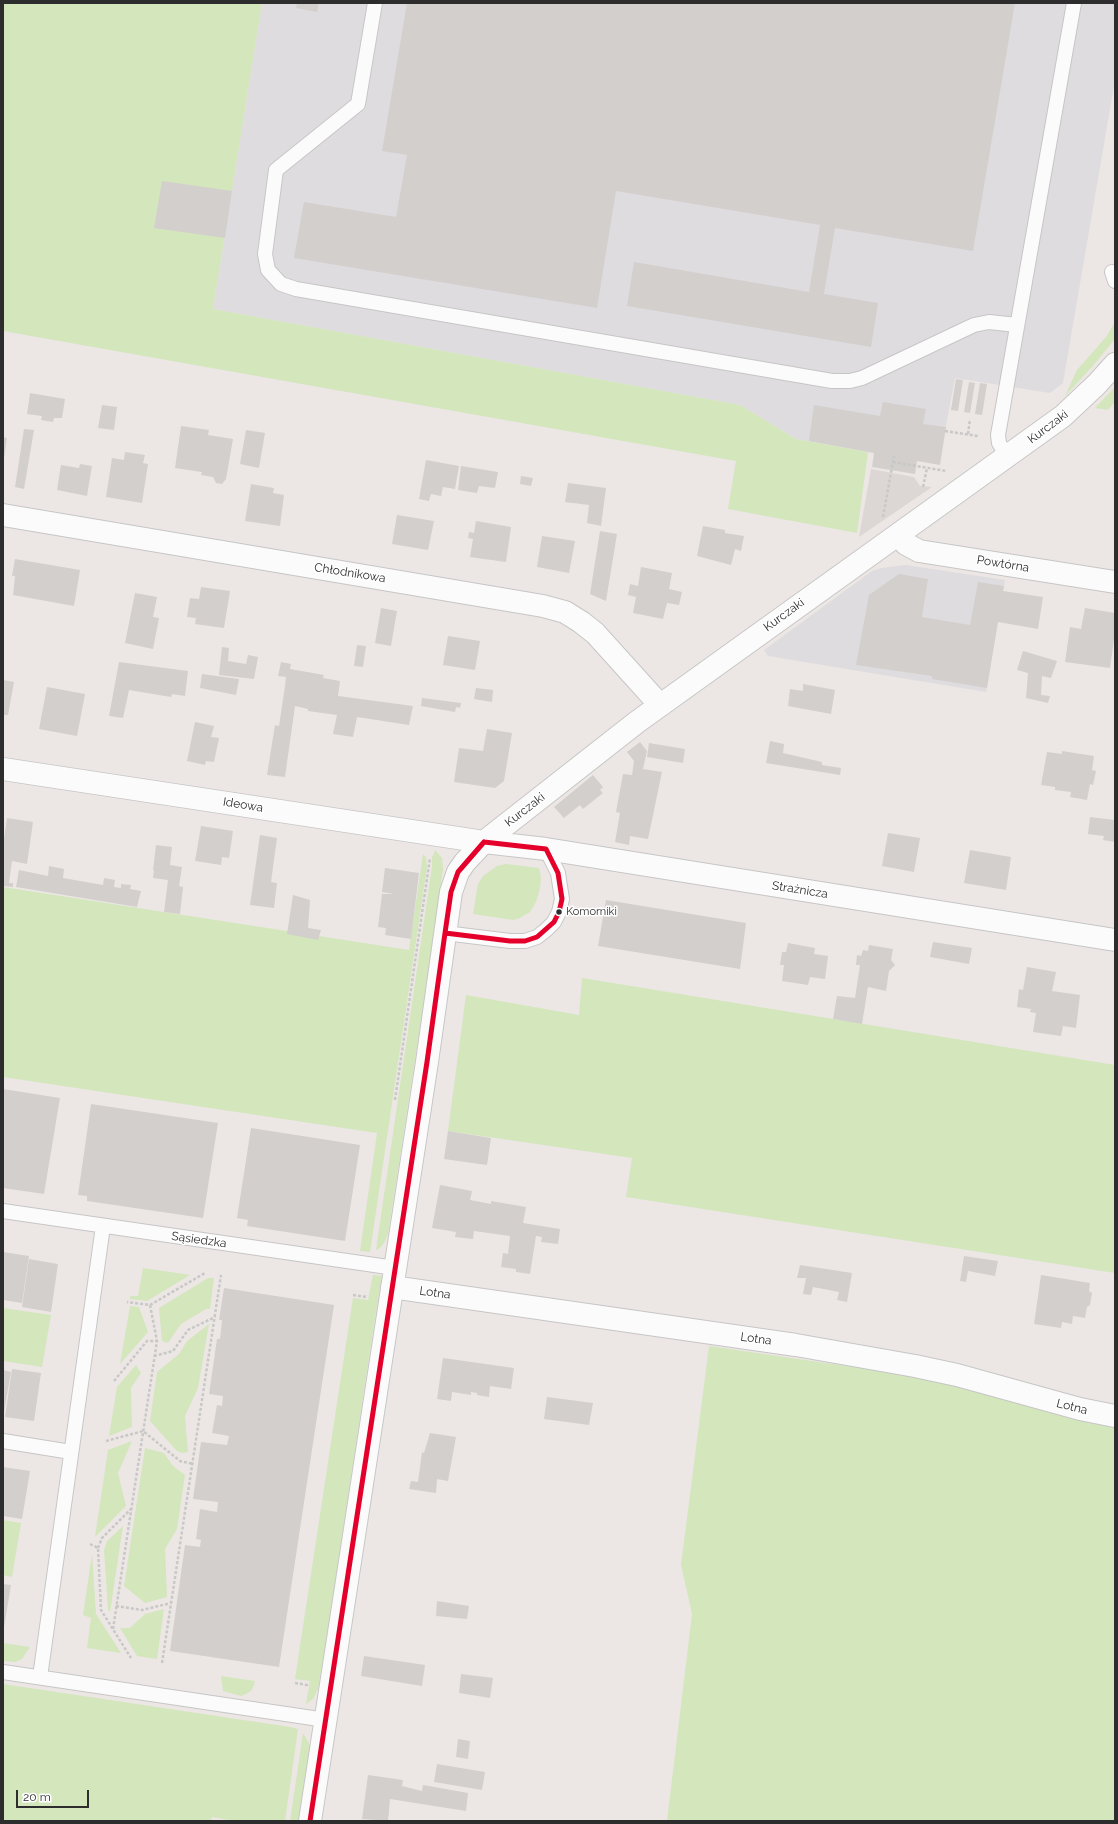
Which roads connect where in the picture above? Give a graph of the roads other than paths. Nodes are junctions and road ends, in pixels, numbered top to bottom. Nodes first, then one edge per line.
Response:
1 (375, 3) edge
2 (1074, 3) edge
3 (1017, 325) junction
4 (1115, 364) edge
5 (1008, 458) junction
6 (3, 516) edge
7 (898, 535) junction
8 (1115, 582) edge
9 (660, 705) junction
10 (3, 768) edge
11 (484, 842) junction
12 (546, 849) junction
13 (445, 933) junction
14 (1115, 940) edge
15 (3, 1211) edge
16 (103, 1226) junction
17 (393, 1278) junction
18 (1115, 1416) edge
19 (3, 1442) edge
20 (71, 1452) junction
21 (3, 1672) edge
22 (40, 1677) junction
23 (326, 1720) junction
24 (310, 1821) edge

1 - 3 lane
2 - 3 lane
3 - 5 lane
4 - 5 street, Kurczaki
5 - 7 street, Kurczaki
6 - 9 street, Chłodnikowa
7 - 8 street, Powtórna
7 - 9 street, Kurczaki
9 - 11 street, Kurczaki
10 - 11 street, Ideowa
11 - 12 street, Strażnicza
11 - 13 street, Kurczaki
12 - 13 lane
12 - 14 street, Strażnicza
13 - 17 street, Kurczaki
15 - 16 lane, Sąsiedzka
16 - 17 lane, Sąsiedzka
16 - 20 lane
17 - 18 street, Lotna
17 - 23 street, Kurczaki
19 - 20 lane
20 - 22 lane
21 - 22 lane
22 - 23 lane
23 - 24 street, Kurczaki

